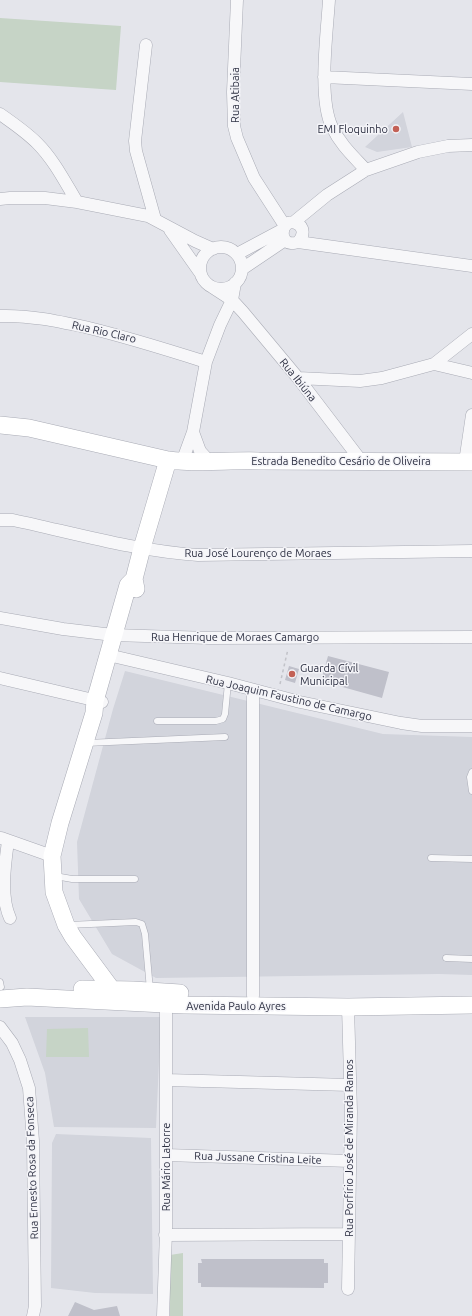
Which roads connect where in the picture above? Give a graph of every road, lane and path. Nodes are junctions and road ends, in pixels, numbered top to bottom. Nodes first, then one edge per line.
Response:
1 (237, 0) edge
2 (330, 0) edge
3 (146, 45) dead end
4 (324, 77) junction
5 (472, 84) edge
6 (0, 114) edge
7 (472, 145) edge
8 (366, 170) junction
9 (0, 199) edge
10 (77, 202) junction
11 (155, 219) junction
12 (168, 227) junction
13 (286, 230) junction
14 (298, 242) junction
15 (213, 249) junction
16 (237, 254) junction
17 (472, 266) edge
18 (242, 269) junction
19 (201, 274) junction
20 (235, 283) junction
21 (212, 287) junction
22 (232, 300) junction
23 (0, 316) edge
24 (472, 334) edge
25 (206, 362) junction
26 (434, 364) junction
27 (472, 373) edge
28 (298, 378) junction
29 (472, 415) edge
30 (0, 425) edge
31 (193, 432) junction
32 (175, 461) junction
33 (210, 462) junction
34 (362, 462) junction
35 (469, 462) edge
36 (0, 520) edge
37 (142, 548) junction
38 (472, 551) edge
39 (0, 618) edge
40 (118, 636) junction
41 (472, 637) edge
42 (287, 654) dead end
43 (113, 656) junction
44 (0, 678) edge
45 (228, 683) junction
46 (280, 684) dead end
47 (253, 690) junction
48 (97, 705) junction
49 (157, 721) dead end
50 (472, 726) edge
51 (225, 737) dead end
52 (85, 743) junction
53 (472, 772) edge
54 (472, 791) edge
55 (4, 839) edge
56 (52, 856) junction
57 (431, 858) dead end
58 (472, 859) edge
59 (53, 876) junction
60 (135, 879) dead end
61 (10, 918) dead end
62 (66, 925) junction
63 (446, 958) dead end
64 (472, 959) edge
65 (95, 966) junction
66 (1, 993) edge
67 (85, 995) junction
68 (116, 996) junction
69 (253, 996) junction
70 (373, 996) junction
71 (472, 996) edge
72 (161, 1002) junction
73 (472, 1005) edge
74 (348, 1007) junction
75 (0, 1026) edge
76 (166, 1080) junction
77 (350, 1085) junction
78 (166, 1155) junction
79 (350, 1161) junction
80 (350, 1234) junction
81 (166, 1235) junction
82 (348, 1290) dead end
83 (33, 1316) edge
84 (163, 1316) edge

1 - 13 street, Rua Atibaia
2 - 4 street
3 - 11 street
4 - 5 street
4 - 8 street
6 - 10 street
7 - 8 street
8 - 13 street
9 - 10 street
10 - 11 street
11 - 12 street
12 - 15 street
12 - 19 street
13 - 14 street
13 - 14 street
13 - 16 street
13 - 18 street
14 - 17 street
15 - 16 street
15 - 19 street
16 - 18 street
18 - 20 street
19 - 21 street
20 - 21 street
20 - 22 street
21 - 22 street, Rua Ibiúna
22 - 25 street
22 - 28 street, Rua Ibiúna
23 - 25 street, Rua Rio Claro
24 - 26 street
25 - 31 street
26 - 27 street
26 - 28 street
28 - 34 street, Rua Ibiúna
29 - 35 street
30 - 32 main road, Estrada Benedito Cesário de Oliveira
31 - 32 street
31 - 33 street
32 - 33 main road, Estrada Benedito Cesário de Oliveira
32 - 37 main road
33 - 34 main road, Estrada Benedito Cesário de Oliveira
34 - 35 main road, Estrada Benedito Cesário de Oliveira
36 - 37 street, Rua José Lourenço de Moraes
37 - 38 street, Rua José Lourenço de Moraes
37 - 40 main road
39 - 40 street, Rua Henrique de Moraes Camargo
40 - 41 street, Rua Henrique de Moraes Camargo
40 - 43 main road
42 - 46 path
43 - 45 street, Rua Joaquim Faustino de Camargo
43 - 48 main road
44 - 48 street
45 - 47 street, Rua Joaquim Faustino de Camargo
45 - 49 lane
47 - 50 street, Rua Joaquim Faustino de Camargo
47 - 69 street
48 - 52 main road
51 - 52 lane
52 - 56 main road
53 - 54 lane
55 - 56 street
55 - 61 street
56 - 59 main road
57 - 58 lane
59 - 60 lane
59 - 62 main road
62 - 65 main road
62 - 72 lane
63 - 64 lane
65 - 67 main road
65 - 68 main road
66 - 67 main road, Avenida Paulo Ayres
66 - 67 main road, Avenida Paulo Ayres
67 - 68 main road, Avenida Paulo Ayres
68 - 72 main road, Avenida Paulo Ayres
69 - 70 main road, Avenida Paulo Ayres
69 - 72 main road, Avenida Paulo Ayres
70 - 71 main road, Avenida Paulo Ayres
70 - 74 main road
72 - 74 main road, Avenida Paulo Ayres
72 - 76 street, Rua Mário Latorre
73 - 74 main road, Avenida Paulo Ayres
74 - 77 street, Rua Porfírio José de Miranda Ramos
75 - 83 street, Rua Ernesto Rosa da Fonseca
76 - 77 street
76 - 78 street, Rua Mário Latorre
77 - 79 street, Rua Porfírio José de Miranda Ramos
78 - 79 street, Rua Jussane Cristina Leite
78 - 81 street, Rua Mário Latorre
79 - 80 street, Rua Porfírio José de Miranda Ramos
80 - 81 street
80 - 82 street, Rua Porfírio José de Miranda Ramos
81 - 84 street, Rua Mário Latorre

